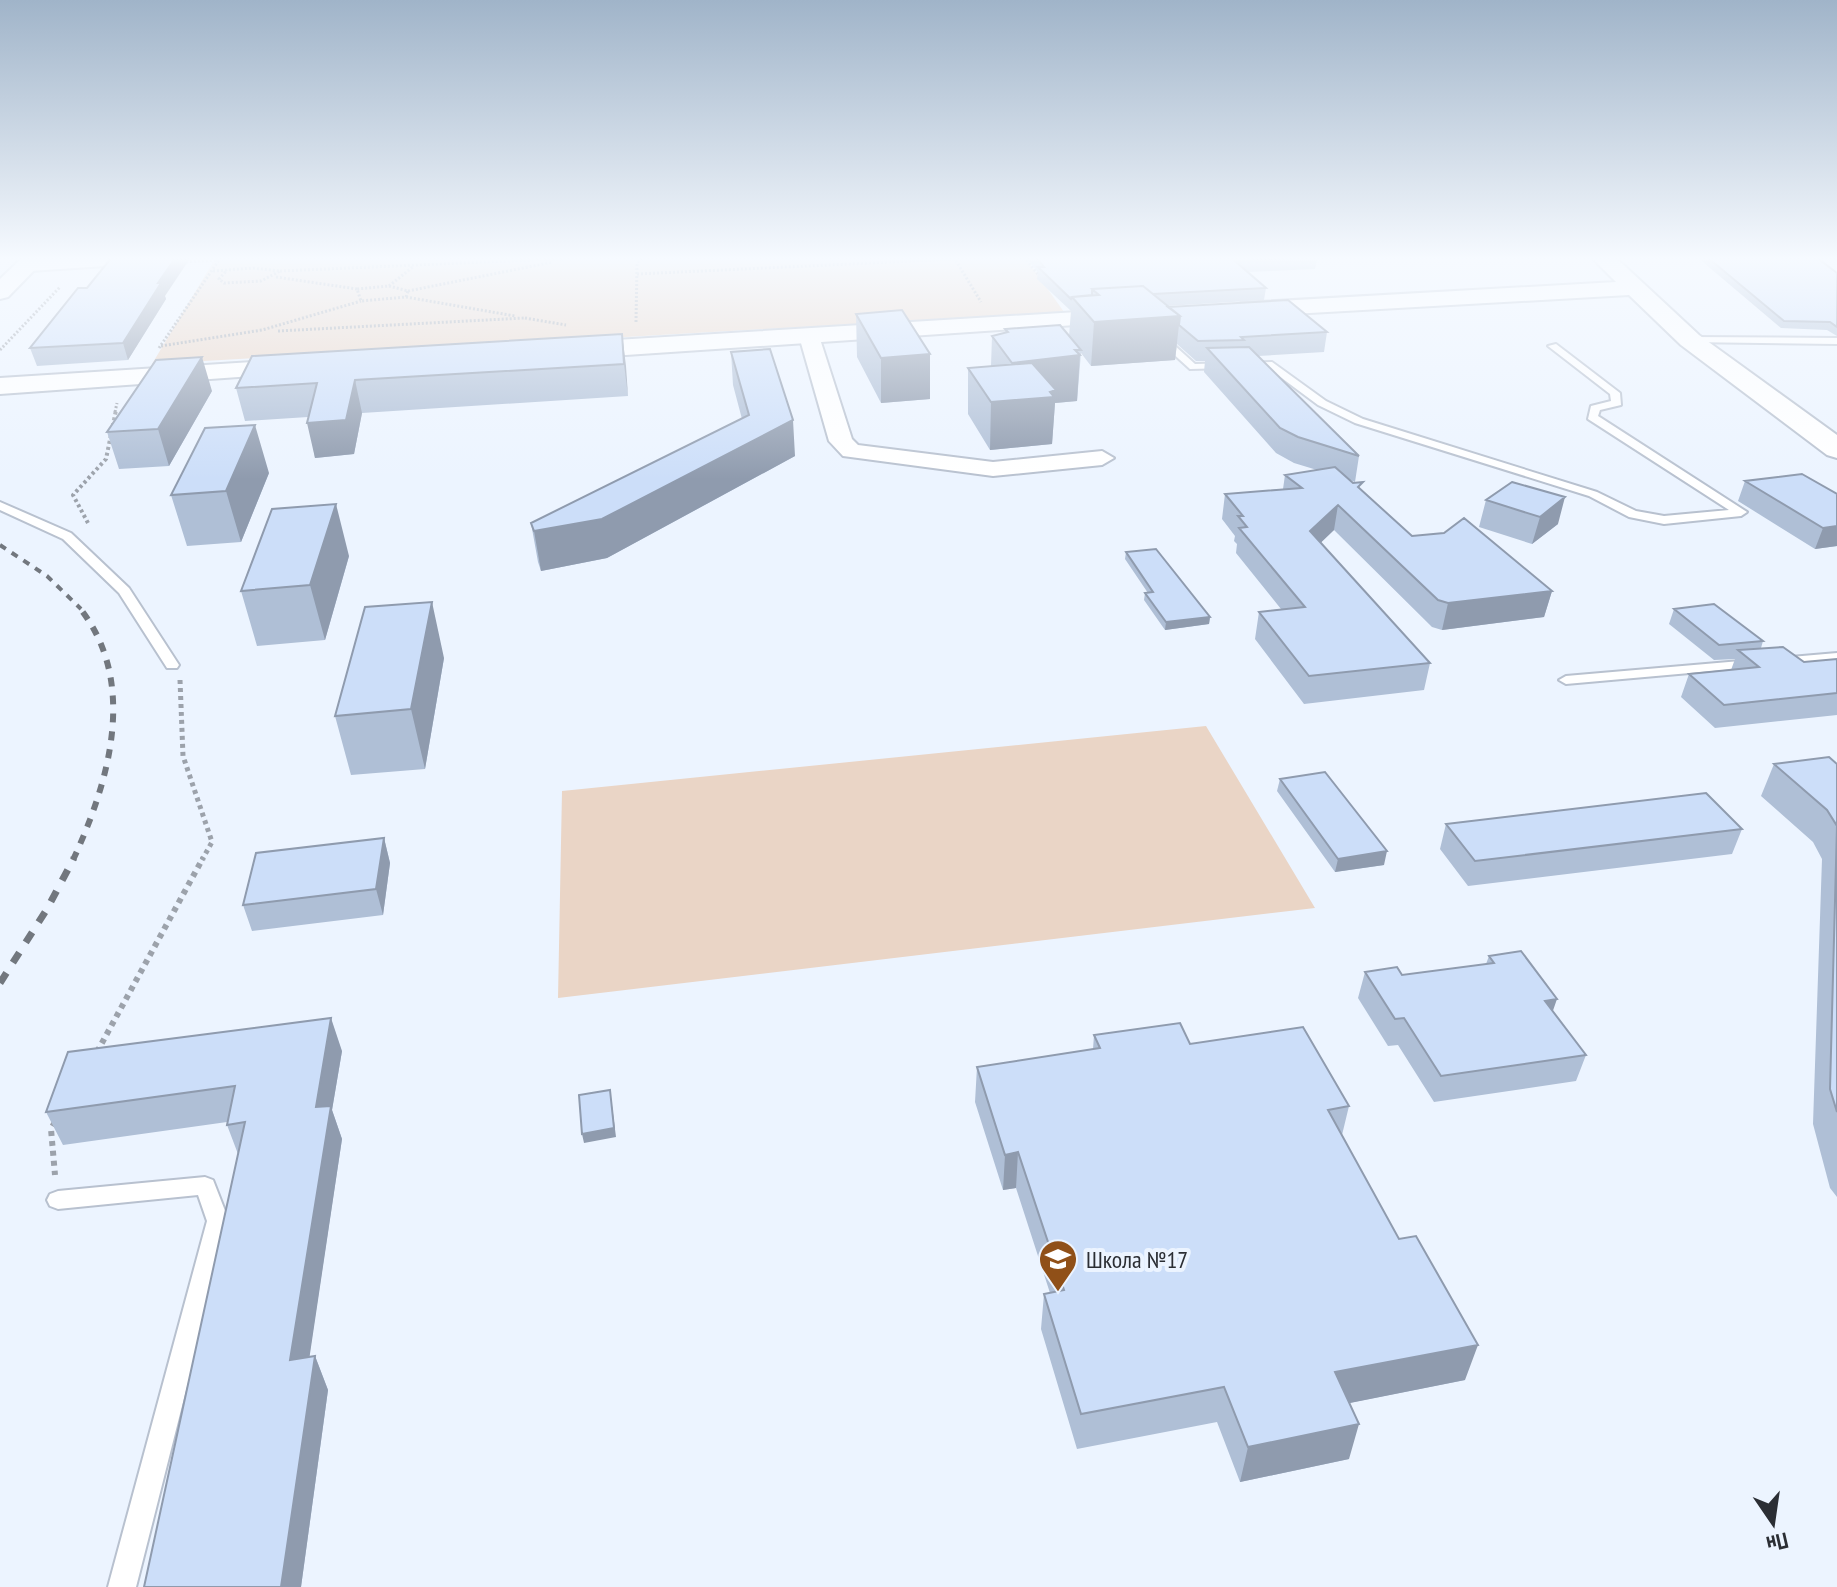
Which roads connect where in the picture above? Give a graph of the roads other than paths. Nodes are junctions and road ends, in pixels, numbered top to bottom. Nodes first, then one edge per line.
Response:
1 (916, 331) edge
2 (1165, 331) edge
3 (1680, 331) edge
4 (809, 336) junction
5 (1690, 340) junction
6 (1837, 341) edge
7 (1553, 346) dead end
8 (548, 352) edge
9 (326, 366) edge
10 (0, 386) edge
11 (1837, 449) edge
12 (1102, 458) dead end
13 (0, 506) edge
14 (1837, 657) edge
15 (172, 665) road end
16 (1566, 680) dead end
17 (58, 1200) road end
18 (122, 1587) edge

1 - 4 street
2 - 7 lane
3 - 5 street
4 - 8 street
4 - 12 street
5 - 6 lane
5 - 11 street
9 - 10 street
13 - 15 lane
14 - 16 lane
17 - 18 lane

